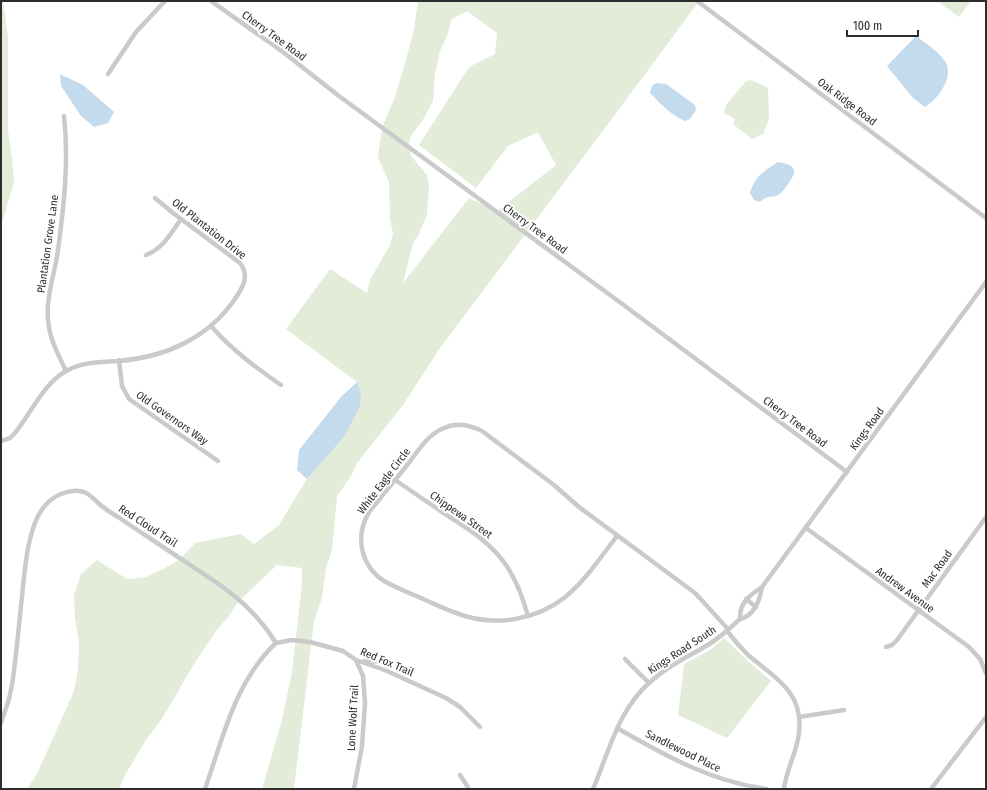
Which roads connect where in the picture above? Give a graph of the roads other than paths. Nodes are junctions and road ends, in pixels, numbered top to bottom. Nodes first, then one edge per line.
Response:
1 (164, 1) edge
2 (211, 1) edge
3 (696, 1) edge
4 (108, 74) dead end
5 (64, 116) dead end
6 (155, 198) dead end
7 (986, 218) edge
8 (181, 219) junction
9 (146, 255) dead end
10 (986, 282) edge
11 (211, 326) junction
12 (119, 360) junction
13 (66, 371) junction
14 (281, 386) dead end
15 (1, 441) edge
16 (218, 461) dead end
17 (847, 472) junction
18 (395, 480) junction
19 (986, 517) edge
20 (806, 528) junction
21 (618, 536) junction
22 (762, 587) junction
23 (746, 599) junction
24 (756, 607) junction
25 (918, 610) junction
26 (528, 616) junction
27 (740, 619) junction
28 (727, 630) junction
29 (276, 643) junction
30 (886, 647) dead end
31 (625, 659) dead end
32 (356, 660) junction
33 (392, 662) dead end
34 (986, 673) edge
35 (649, 683) junction
36 (844, 710) dead end
37 (799, 717) junction
38 (986, 717) edge
39 (1, 723) edge
40 (480, 727) dead end
41 (617, 728) junction
42 (460, 775) dead end
43 (205, 789) edge
44 (354, 789) edge
45 (469, 789) edge
46 (593, 789) edge
47 (767, 789) edge
48 (784, 789) edge
49 (931, 789) edge

1 - 4 street
2 - 17 street, Cherry Tree Road
3 - 7 street, Oak Ridge Road
5 - 13 street, Plantation Grove Lane
6 - 8 street, Old Plantation Drive
8 - 9 street
8 - 11 street, Old Plantation Drive
10 - 17 street, Kings Road
11 - 12 street, Old Plantation Drive
11 - 14 street
12 - 13 street, Old Plantation Drive
12 - 16 street, Old Governors Way
13 - 15 street, Old Plantation Drive
17 - 20 street, Kings Road
18 - 21 street, White Eagle Circle
18 - 26 street, Chippewa Street
18 - 26 street, White Eagle Circle
19 - 25 street, Mac Road
20 - 22 street, Kings Road
20 - 25 street, Andrew Avenue
21 - 26 street, White Eagle Circle
21 - 28 street, White Eagle Circle
22 - 23 street, Kings Road
22 - 24 street, Kings Road
23 - 24 street
23 - 27 street
24 - 27 street
25 - 30 street, Mac Road
25 - 34 street, Andrew Avenue
27 - 28 street
28 - 35 street, Kings Road South
28 - 37 street, Kings Road South
29 - 32 street, Red Fox Trail
29 - 39 street, Red Cloud Trail
29 - 43 street
31 - 35 street
32 - 33 street
32 - 40 street, Red Fox Trail
32 - 44 street, Lone Wolf Trail
35 - 41 street, Kings Road South
36 - 37 street
37 - 48 street, Kings Road South
38 - 49 street
41 - 46 street, Kings Road South
41 - 47 street, Sandlewood Place
42 - 45 street

